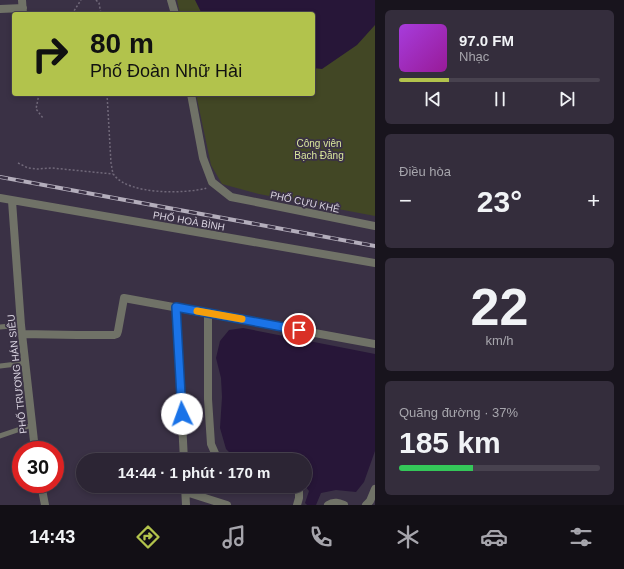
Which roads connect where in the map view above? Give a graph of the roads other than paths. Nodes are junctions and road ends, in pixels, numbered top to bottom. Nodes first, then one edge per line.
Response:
1 (172, 0) edge
2 (22, 7) edge
3 (0, 9) edge
4 (175, 12) edge
5 (191, 96) edge
6 (0, 198) edge
7 (12, 200) junction
8 (375, 226) edge
9 (375, 263) edge
10 (176, 307) junction
11 (208, 313) junction
12 (21, 324) junction
13 (0, 327) edge
14 (22, 334) junction
15 (375, 344) edge
16 (25, 363) junction
17 (0, 366) edge
18 (32, 425) junction
19 (0, 436) edge
20 (34, 441) edge
21 (184, 453) edge
22 (215, 453) edge
23 (375, 489) edge
24 (43, 493) edge
25 (186, 493) edge
26 (196, 493) edge
27 (299, 493) edge
28 (45, 505) edge
29 (186, 505) edge
30 (227, 505) edge
31 (297, 505) edge
32 (328, 505) edge
33 (344, 505) edge
34 (366, 505) edge

1 - 4 street
2 - 3 street
5 - 8 street, PHỐ CỰU KHÊ
6 - 7 street, PHỐ HOÀ BÌNH
7 - 9 street, PHỐ HOÀ BÌNH
7 - 12 street, PHỐ TRƯƠNG HÁN SIÊU
10 - 11 street
10 - 14 street
10 - 21 street
11 - 15 street
11 - 22 street
12 - 13 lane
12 - 14 street, PHỐ TRƯƠNG HÁN SIÊU
14 - 16 street, PHỐ TRƯƠNG HÁN SIÊU
16 - 17 lane
16 - 18 street, PHỐ TRƯƠNG HÁN SIÊU
18 - 19 lane
18 - 20 street, PHỐ TRƯƠNG HÁN SIÊU
23 - 34 street
24 - 28 street
25 - 29 street
26 - 30 street
27 - 31 street
32 - 33 street

